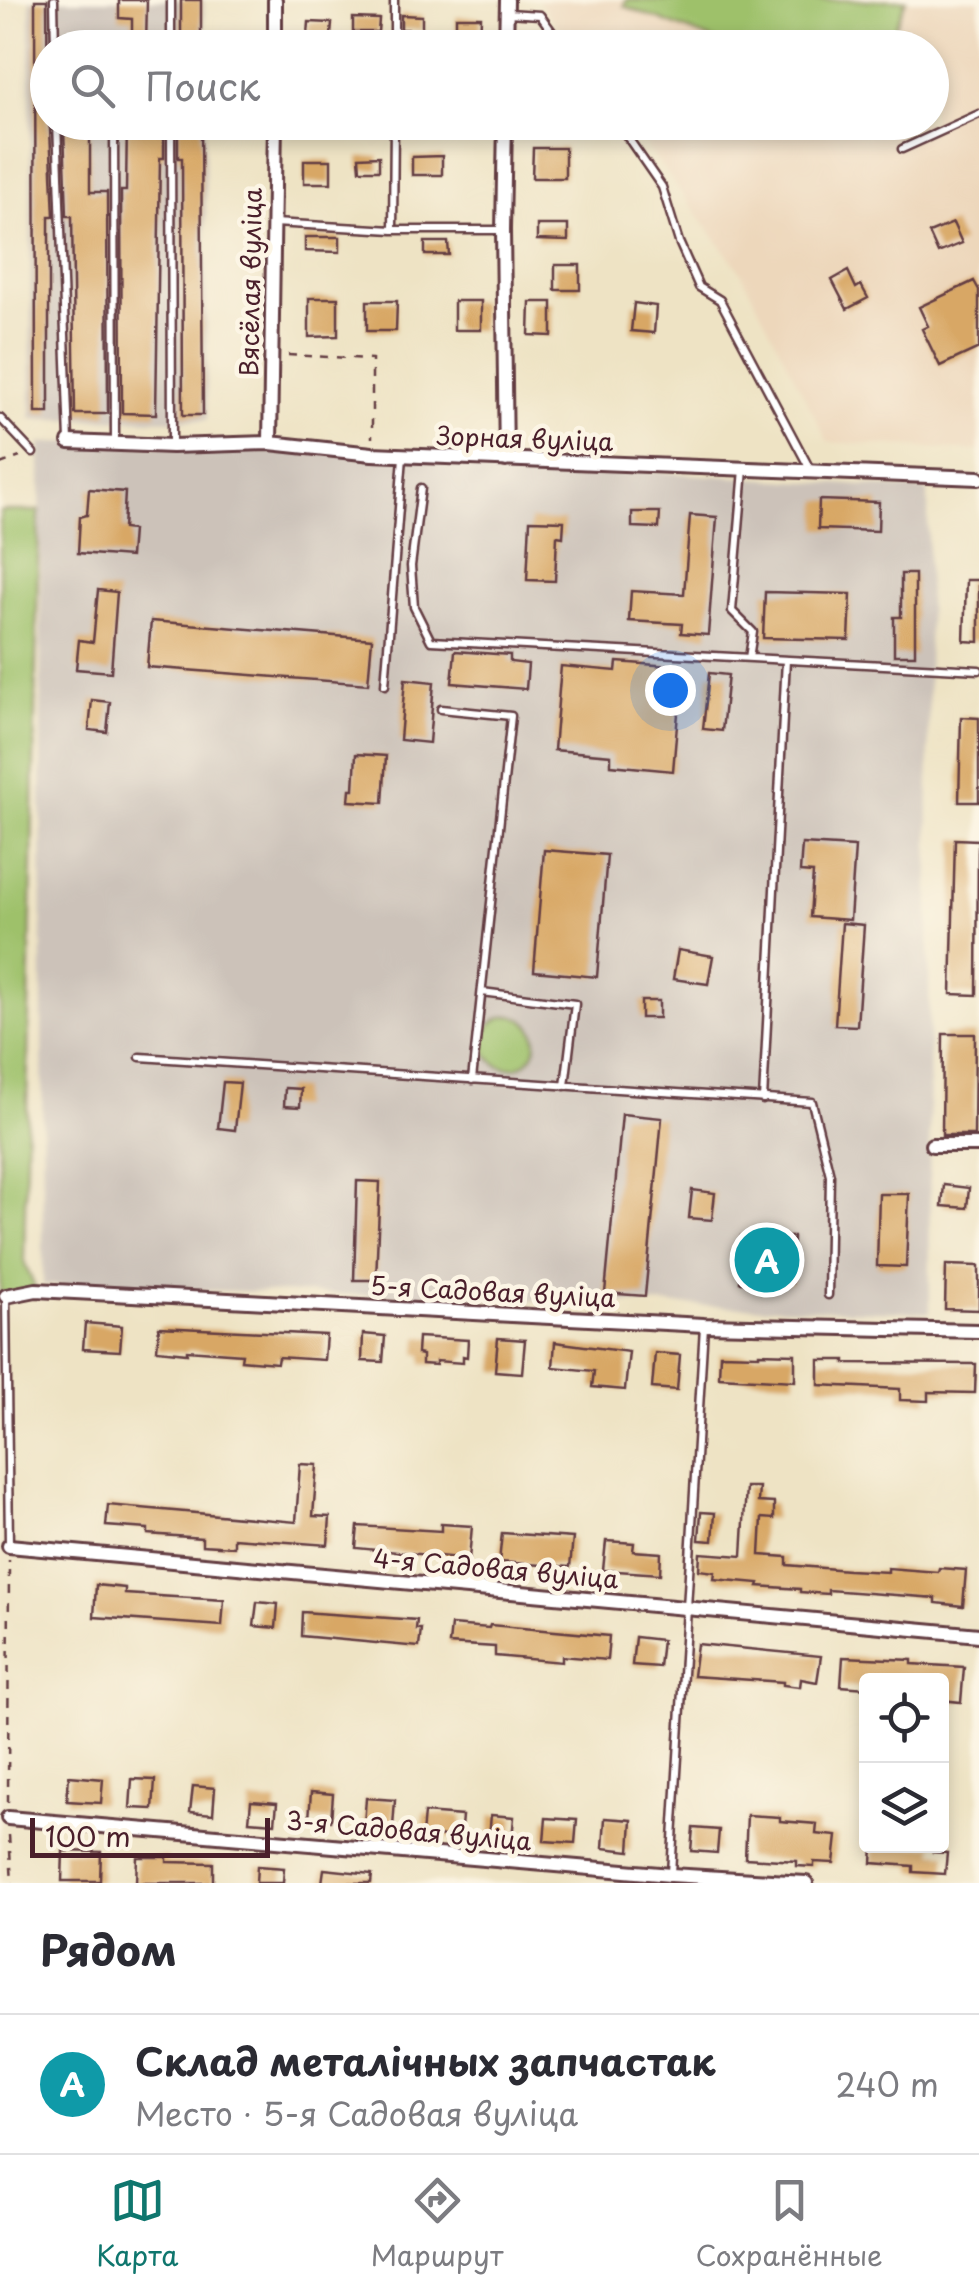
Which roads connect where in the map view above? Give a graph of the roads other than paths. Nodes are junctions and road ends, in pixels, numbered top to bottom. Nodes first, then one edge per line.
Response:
1 (54, 0) edge
2 (171, 0) edge
3 (276, 0) edge
4 (394, 0) edge
5 (507, 6) edge
6 (55, 30) edge
7 (171, 30) edge
8 (275, 30) edge
9 (394, 30) edge
10 (551, 30) edge
11 (979, 114) edge
12 (949, 128) edge
13 (59, 140) edge
14 (114, 140) edge
15 (171, 140) edge
16 (275, 140) edge
17 (394, 140) edge
18 (504, 140) edge
19 (630, 140) edge
20 (922, 140) edge
21 (902, 149) dead end
22 (274, 224) junction
23 (393, 230) junction
24 (502, 230) junction
25 (0, 418) edge
26 (69, 442) joint
27 (115, 443) junction
28 (270, 443) junction
29 (172, 446) junction
30 (33, 453) dead end
31 (404, 456) junction
32 (506, 460) junction
33 (744, 469) junction
34 (812, 472) junction
35 (979, 478) edge
36 (421, 488) dead end
37 (749, 658) junction
38 (786, 660) junction
39 (979, 670) edge
40 (386, 685) dead end
41 (442, 709) dead end
42 (482, 992) junction
43 (140, 1057) dead end
44 (472, 1080) junction
45 (564, 1086) junction
46 (763, 1100) junction
47 (979, 1145) edge
48 (932, 1146) dead end
49 (828, 1295) dead end
50 (6, 1296) joint
51 (704, 1325) junction
52 (979, 1331) edge
53 (9, 1546) joint
54 (687, 1608) junction
55 (979, 1635) edge
56 (8, 1818) road end
57 (671, 1875) junction
58 (806, 1883) edge

1 - 6 lane
2 - 7 lane
3 - 8 street
4 - 9 lane
5 - 10 lane
11 - 12 lane
13 - 26 lane
14 - 27 lane
15 - 29 lane
16 - 22 street, Вясёлая вуліца
17 - 23 lane
18 - 24 street
19 - 34 lane
20 - 21 lane
22 - 23 lane
22 - 28 street, Вясёлая вуліца
23 - 24 lane
24 - 32 street
25 - 30 lane
26 - 27 street, Зорная вуліца
27 - 29 street, Зорная вуліца
28 - 29 street, Зорная вуліца
28 - 31 street, Зорная вуліца
31 - 32 street, Зорная вуліца
31 - 40 lane
32 - 33 street, Зорная вуліца
33 - 34 street, Зорная вуліца
33 - 37 lane
34 - 35 street, Зорная вуліца
36 - 37 lane
37 - 38 lane
38 - 39 lane
38 - 46 lane
41 - 42 lane
42 - 44 lane
42 - 45 lane
43 - 44 lane
44 - 45 lane
45 - 46 lane
46 - 49 lane
47 - 48 street
50 - 51 street, 5-я Садовая вуліца
50 - 53 lane
51 - 52 street, 5-я Садовая вуліца
51 - 54 lane
53 - 54 street, 4-я Садовая вуліца
54 - 55 street, 4-я Садовая вуліца
54 - 57 lane
56 - 57 street, 3-я Садовая вуліца
57 - 58 street, 3-я Садовая вуліца

